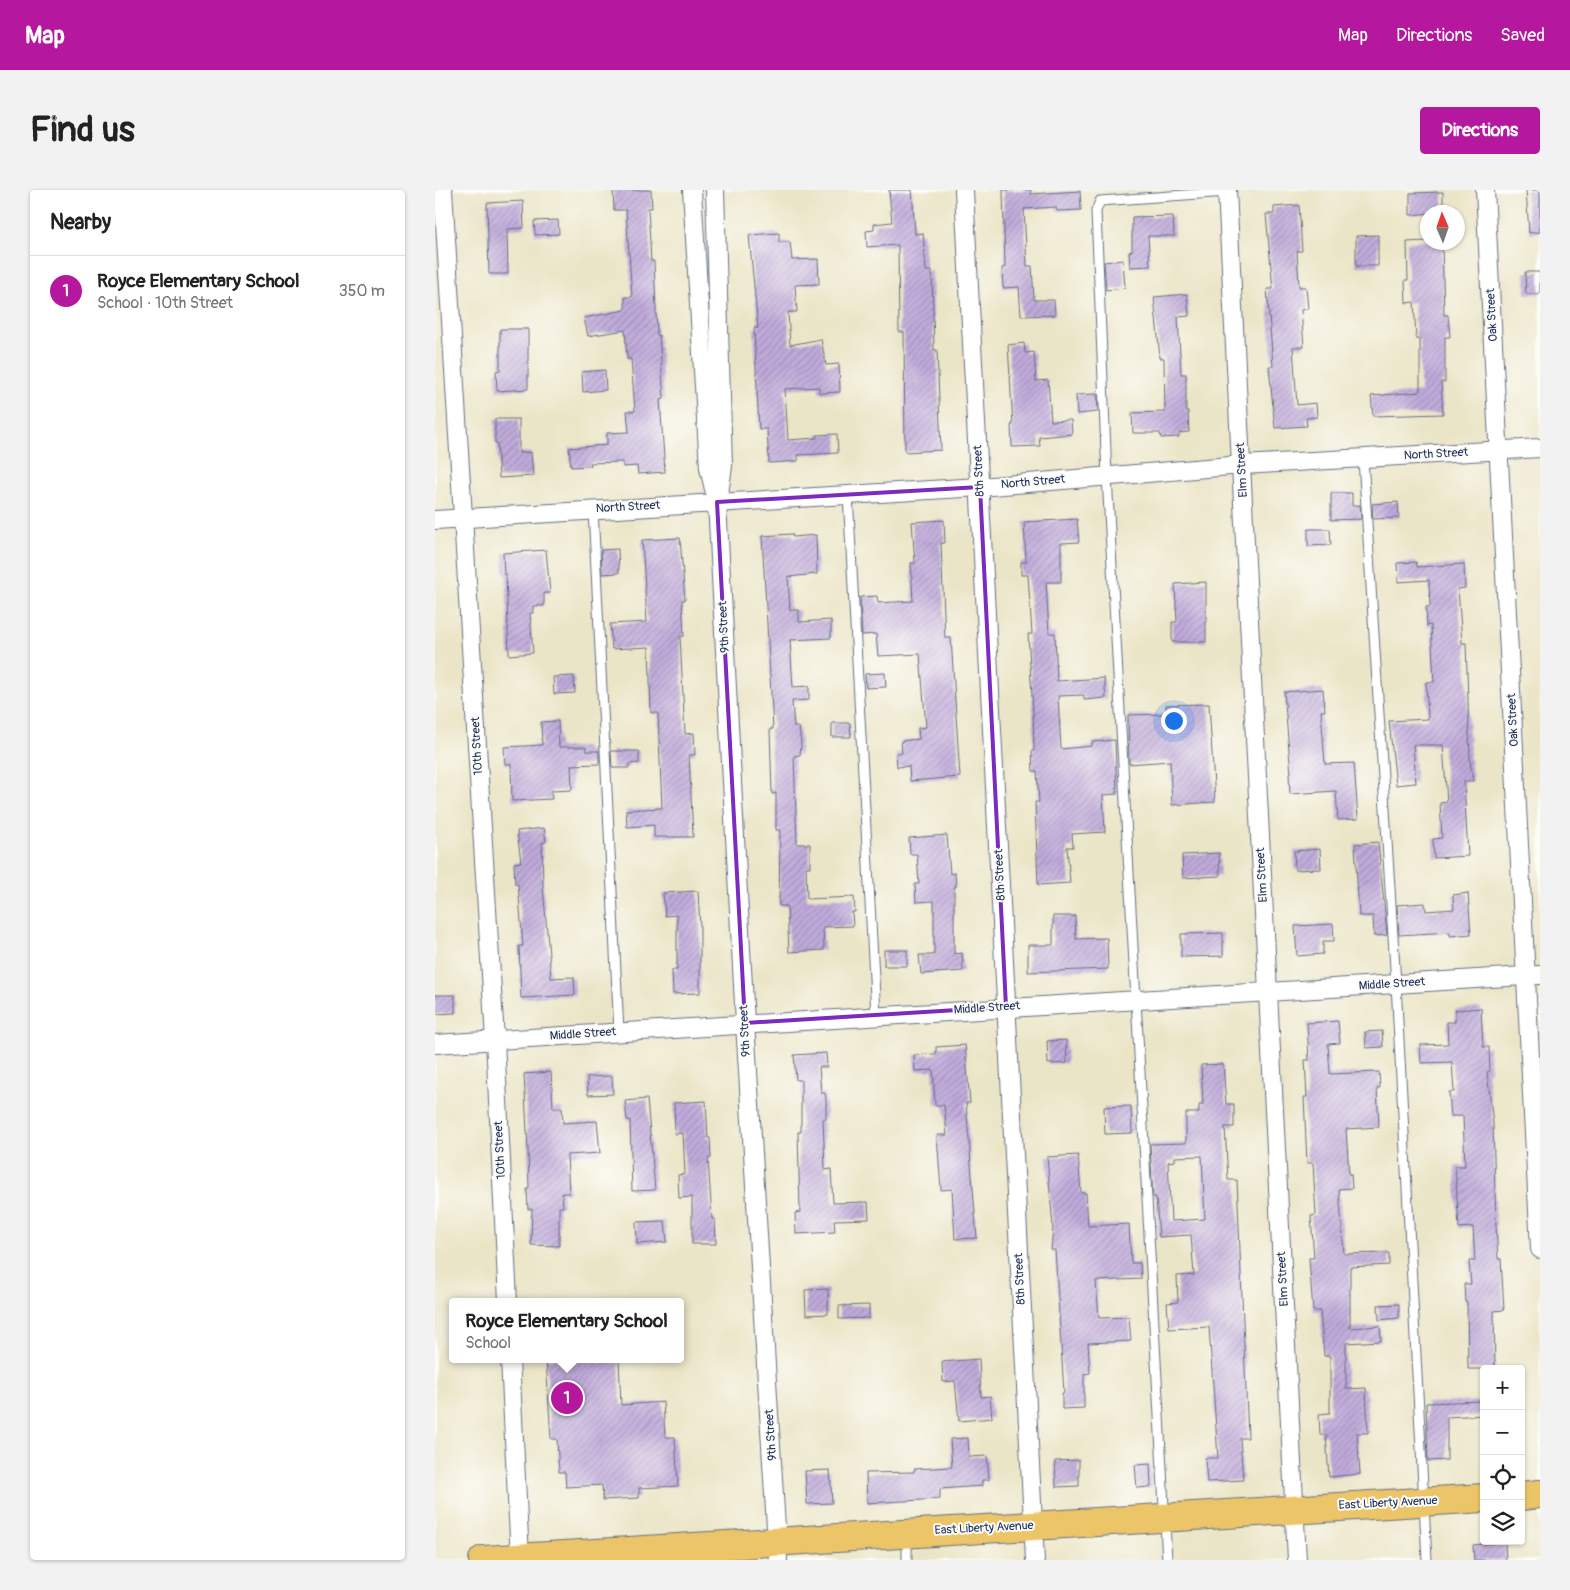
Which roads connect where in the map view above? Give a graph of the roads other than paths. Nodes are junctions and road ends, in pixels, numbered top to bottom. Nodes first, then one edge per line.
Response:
1 (443, 190) edge
2 (692, 190) edge
3 (715, 190) edge
4 (964, 190) edge
5 (1485, 190) edge
6 (1227, 191) edge
7 (1540, 448) edge
8 (1499, 450) junction
9 (1363, 459) junction
10 (1242, 465) junction
11 (1107, 476) junction
12 (980, 487) junction
13 (848, 494) junction
14 (717, 502) junction
15 (593, 509) junction
16 (464, 517) junction
17 (435, 520) edge
18 (1533, 975) edge
19 (1396, 984) junction
20 (1268, 992) junction
21 (1135, 999) junction
22 (1006, 1007) junction
23 (876, 1015) junction
24 (745, 1023) junction
25 (619, 1032) junction
26 (495, 1040) junction
27 (435, 1044) edge
28 (1540, 1249) edge
29 (508, 1298) edge
30 (510, 1363) edge
31 (1540, 1494) edge
32 (1525, 1496) edge
33 (1480, 1498) edge
34 (1425, 1502) junction
35 (1294, 1508) junction
36 (1165, 1518) junction
37 (1033, 1525) junction
38 (906, 1532) junction
39 (778, 1551) edge
40 (662, 1555) edge
41 (530, 1558) edge
42 (483, 1560) edge
43 (907, 1560) edge
44 (1035, 1560) edge
45 (1167, 1560) edge
46 (1297, 1560) edge
47 (1427, 1560) edge

1 - 16 street, 10th Street
2 - 14 street, 9th Street
3 - 14 street, 9th Street
4 - 12 street, 8th Street
5 - 8 street, Oak Street
6 - 10 street, Elm Street
6 - 11 lane
7 - 8 street, North Street
8 - 9 street, North Street
8 - 18 street, Oak Street
9 - 10 street, North Street
9 - 19 lane
10 - 11 street, North Street
10 - 20 street, Elm Street
11 - 12 street, North Street
11 - 21 lane
12 - 13 street, North Street
12 - 22 street, 8th Street
13 - 14 street, North Street
13 - 23 lane
14 - 15 street, North Street
14 - 24 street, 9th Street
15 - 16 street, North Street
15 - 25 lane
16 - 17 street, North Street
16 - 26 street, 10th Street
18 - 19 street, Middle Street
18 - 28 street, Oak Street
19 - 20 street, Middle Street
19 - 34 lane
20 - 21 street, Middle Street
20 - 35 street, Elm Street
21 - 22 street, Middle Street
21 - 36 lane
22 - 23 street, Middle Street
22 - 37 street, 8th Street
23 - 24 street, Middle Street
24 - 25 street, Middle Street
24 - 39 street, 9th Street
25 - 26 street, Middle Street
26 - 27 street, Middle Street
26 - 29 street, 10th Street
30 - 41 street
31 - 32 main road
33 - 34 main road, East Liberty Avenue
34 - 35 main road, East Liberty Avenue
34 - 47 lane
35 - 36 main road, East Liberty Avenue
35 - 46 street, Elm Street
36 - 37 main road, East Liberty Avenue
36 - 45 lane
37 - 38 main road, East Liberty Avenue
37 - 44 street, 8th Street
38 - 39 main road, East Liberty Avenue
38 - 43 lane
39 - 40 main road, East Liberty Avenue
40 - 41 main road, East Liberty Avenue
41 - 42 main road, East Liberty Avenue

